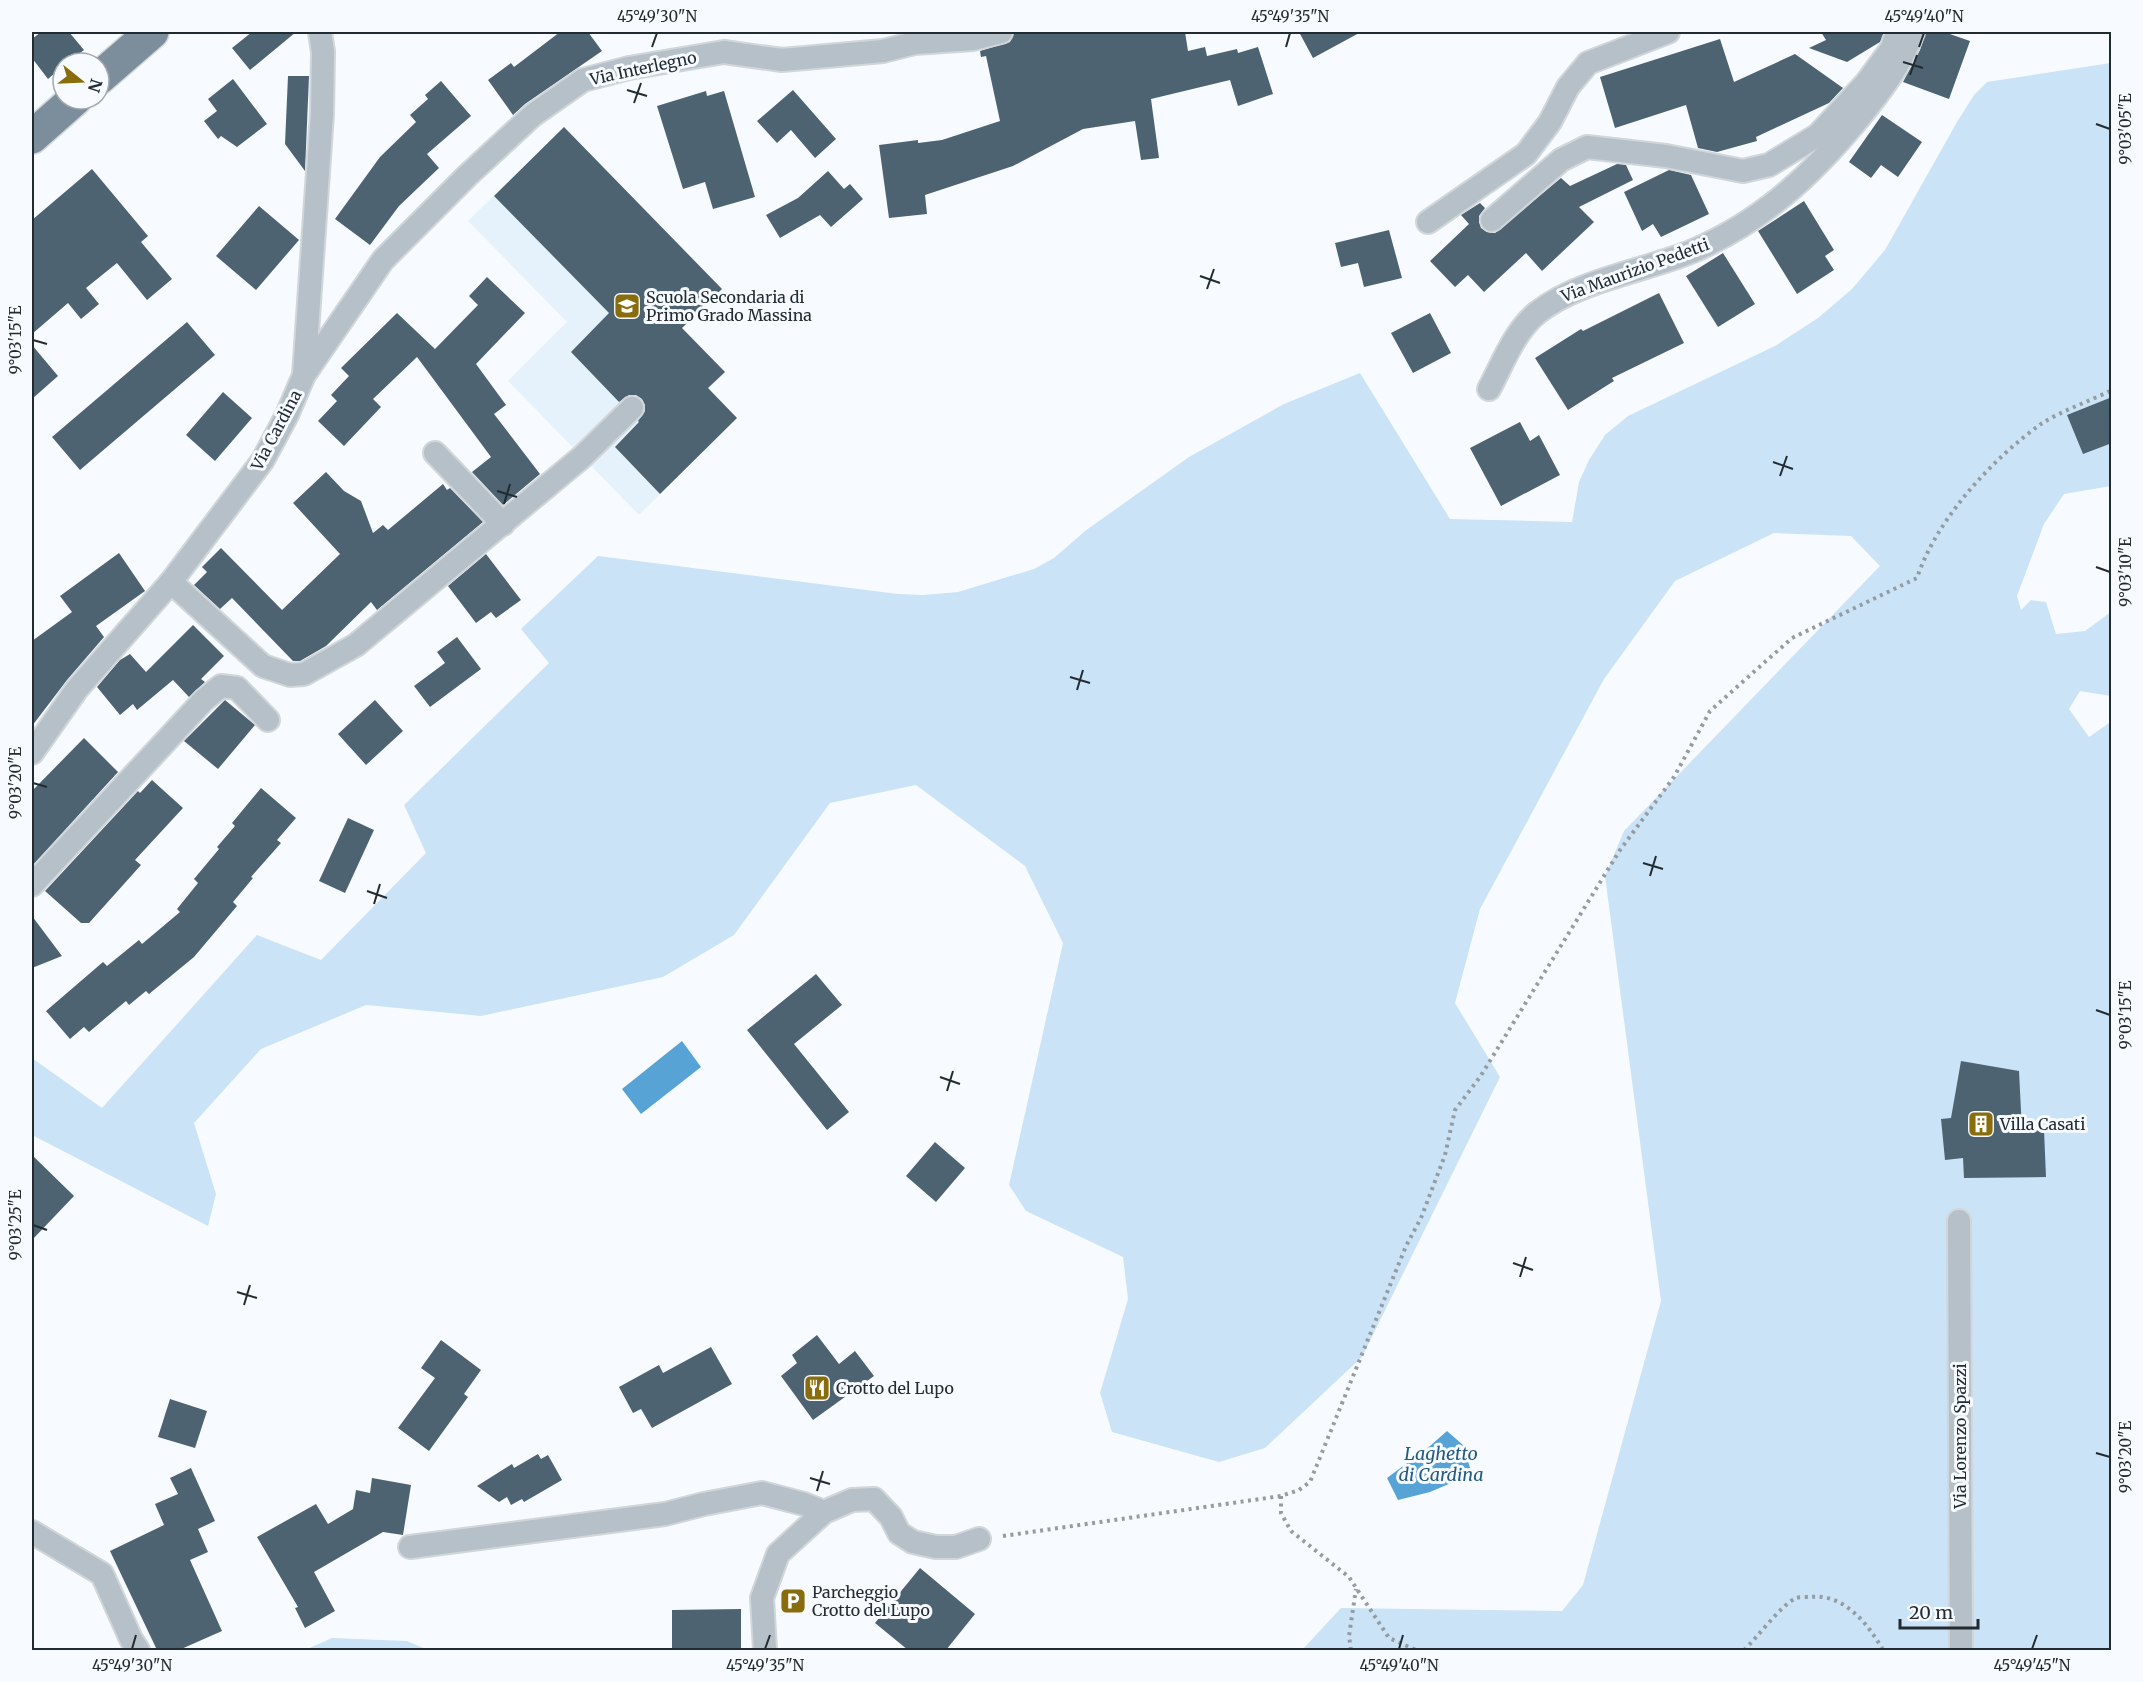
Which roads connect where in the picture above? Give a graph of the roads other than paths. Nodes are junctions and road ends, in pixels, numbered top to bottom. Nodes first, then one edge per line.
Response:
1 (152, 32) edge
2 (320, 32) edge
3 (1000, 32) edge
4 (1668, 32) edge
5 (1898, 32) edge
6 (1913, 32) edge
7 (111, 68) edge
8 (61, 111) edge
9 (32, 137) edge
10 (1492, 220) dead end
11 (1428, 222) dead end
12 (304, 375) junction
13 (1489, 389) dead end
14 (632, 408) dead end
15 (435, 453) dead end
16 (503, 524) junction
17 (171, 582) junction
18 (102, 661) junction
19 (268, 720) dead end
20 (32, 753) edge
21 (32, 771) edge
22 (32, 885) edge
23 (1959, 1221) dead end
24 (824, 1512) junction
25 (32, 1532) edge
26 (979, 1539) road end
27 (410, 1547) dead end
28 (138, 1650) edge
29 (765, 1650) edge
30 (1961, 1650) edge

1 - 7 main road
2 - 12 street, Via Cardina
3 - 12 street, Via Interlegno
4 - 11 street
5 - 10 street
6 - 13 street, Via Maurizio Pedetti
8 - 9 main road
12 - 17 street, Via Cardina
14 - 16 street
15 - 16 street
16 - 17 street
17 - 18 street, Via Cardina
18 - 20 street, Via Cardina
18 - 21 street
19 - 22 street
23 - 30 street, Via Lorenzo Spazzi
24 - 26 street
24 - 27 street
24 - 29 street
25 - 28 street

